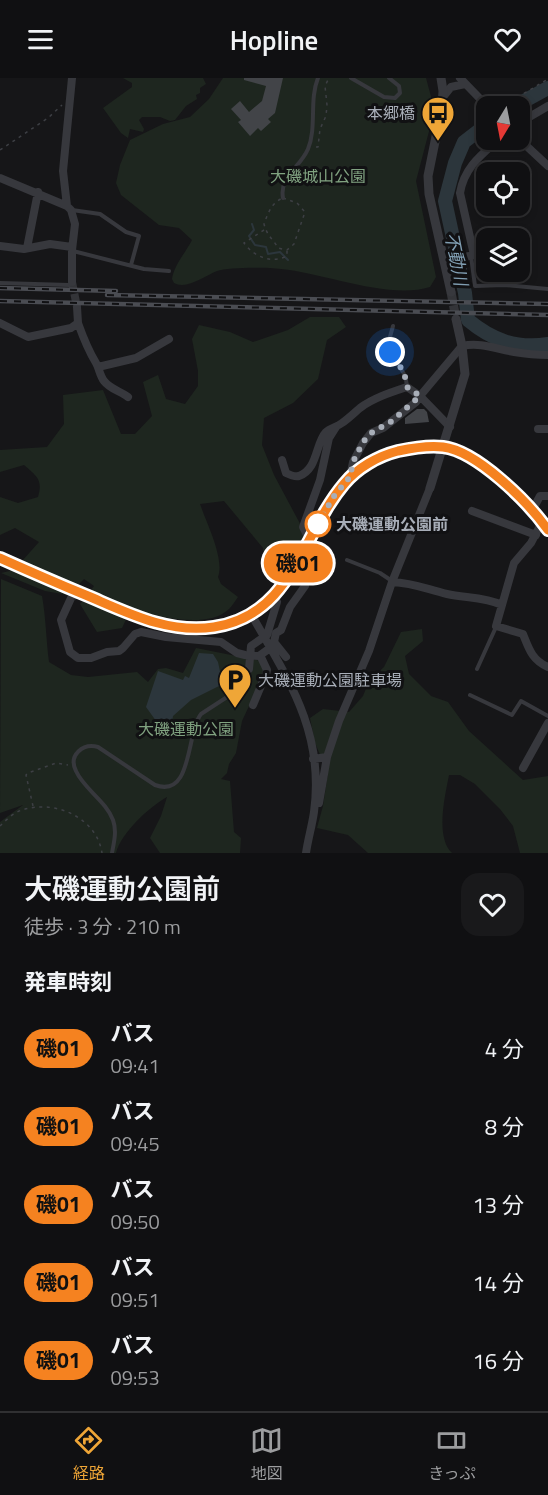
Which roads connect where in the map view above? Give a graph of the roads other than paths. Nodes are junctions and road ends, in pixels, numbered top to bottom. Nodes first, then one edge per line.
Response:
1 (72, 78) edge
2 (318, 78) edge
3 (351, 78) edge
4 (389, 78) edge
5 (441, 78) edge
6 (462, 81) edge
7 (477, 96) edge
8 (443, 97) junction
9 (548, 106) edge
10 (530, 117) edge
11 (530, 149) edge
12 (487, 150) edge
13 (548, 166) edge
14 (0, 178) edge
15 (38, 192) junction
16 (284, 198) road end
17 (69, 208) junction
18 (0, 246) edge
19 (27, 248) junction
20 (72, 249) junction
21 (471, 256) junction
22 (447, 261) junction
23 (131, 265) junction
24 (169, 271) dead end
25 (72, 282) joint
26 (0, 283) edge
27 (548, 289) edge
28 (451, 292) tunnel mouth
29 (77, 307) tunnel mouth
30 (456, 319) tunnel mouth
31 (0, 323) edge
32 (78, 323) junction
33 (393, 326) dead end
34 (169, 339) dead end
35 (462, 346) junction
36 (548, 355) edge
37 (98, 367) junction
38 (407, 387) junction
39 (420, 396) junction
40 (128, 397) dead end
41 (336, 427) junction
42 (450, 427) junction
43 (538, 429) dead end
44 (548, 429) edge
45 (444, 447) junction
46 (282, 460) dead end
47 (350, 477) junction
48 (430, 488) joint
49 (548, 496) edge
50 (533, 509) junction
51 (472, 511) dead end
52 (545, 526) edge
53 (536, 535) junction
54 (312, 536) junction
55 (304, 551) junction
56 (347, 560) dead end
57 (392, 582) junction
58 (84, 592) dead end
59 (277, 603) dead end
60 (502, 605) junction
61 (131, 614) tunnel mouth
62 (250, 614) junction
63 (496, 626) junction
64 (264, 637) junction
65 (270, 648) junction
66 (251, 655) junction
67 (260, 655) junction
68 (286, 657) dead end
69 (548, 668) edge
70 (249, 669) joint
71 (477, 669) dead end
72 (470, 695) dead end
73 (253, 705) dead end
74 (548, 717) edge
75 (548, 723) edge
76 (327, 757) junction
77 (314, 759) junction
78 (523, 768) dead end
79 (314, 812) junction
80 (112, 853) edge
81 (306, 853) edge

1 - 17 street
2 - 16 lane
3 - 4 lane
5 - 8 street
6 - 7 street
6 - 8 street
8 - 22 street
9 - 10 street
11 - 13 street
12 - 21 street
14 - 15 street
15 - 17 street
15 - 19 street
17 - 20 street
17 - 23 lane
18 - 19 street
19 - 20 street
20 - 23 lane
20 - 25 street
21 - 22 street
21 - 27 lane
22 - 28 street
23 - 24 lane
25 - 26 lane
29 - 32 street
30 - 35 street
31 - 32 street
32 - 37 street
33 - 38 lane
34 - 37 street
35 - 36 street
35 - 39 street
35 - 42 street
37 - 40 street
38 - 39 street
38 - 41 street
39 - 42 street
39 - 47 street
41 - 46 street
41 - 54 street
42 - 45 street
43 - 44 street
45 - 47 street
45 - 48 street
45 - 50 street
47 - 54 street
48 - 57 street
49 - 50 street
50 - 52 street
51 - 53 street
52 - 53 street
53 - 60 street
54 - 55 street
55 - 62 street
55 - 68 street
56 - 57 lane
57 - 60 street
57 - 76 street
58 - 66 street
59 - 64 street
60 - 63 street
61 - 62 street
62 - 64 street
63 - 69 street
63 - 71 lane
64 - 65 street
64 - 66 street
65 - 67 street
65 - 77 street
66 - 67 street
66 - 70 street
67 - 73 street
70 - 80 lane
72 - 74 lane
75 - 78 street
76 - 77 street
76 - 79 street
77 - 79 street
79 - 81 street

